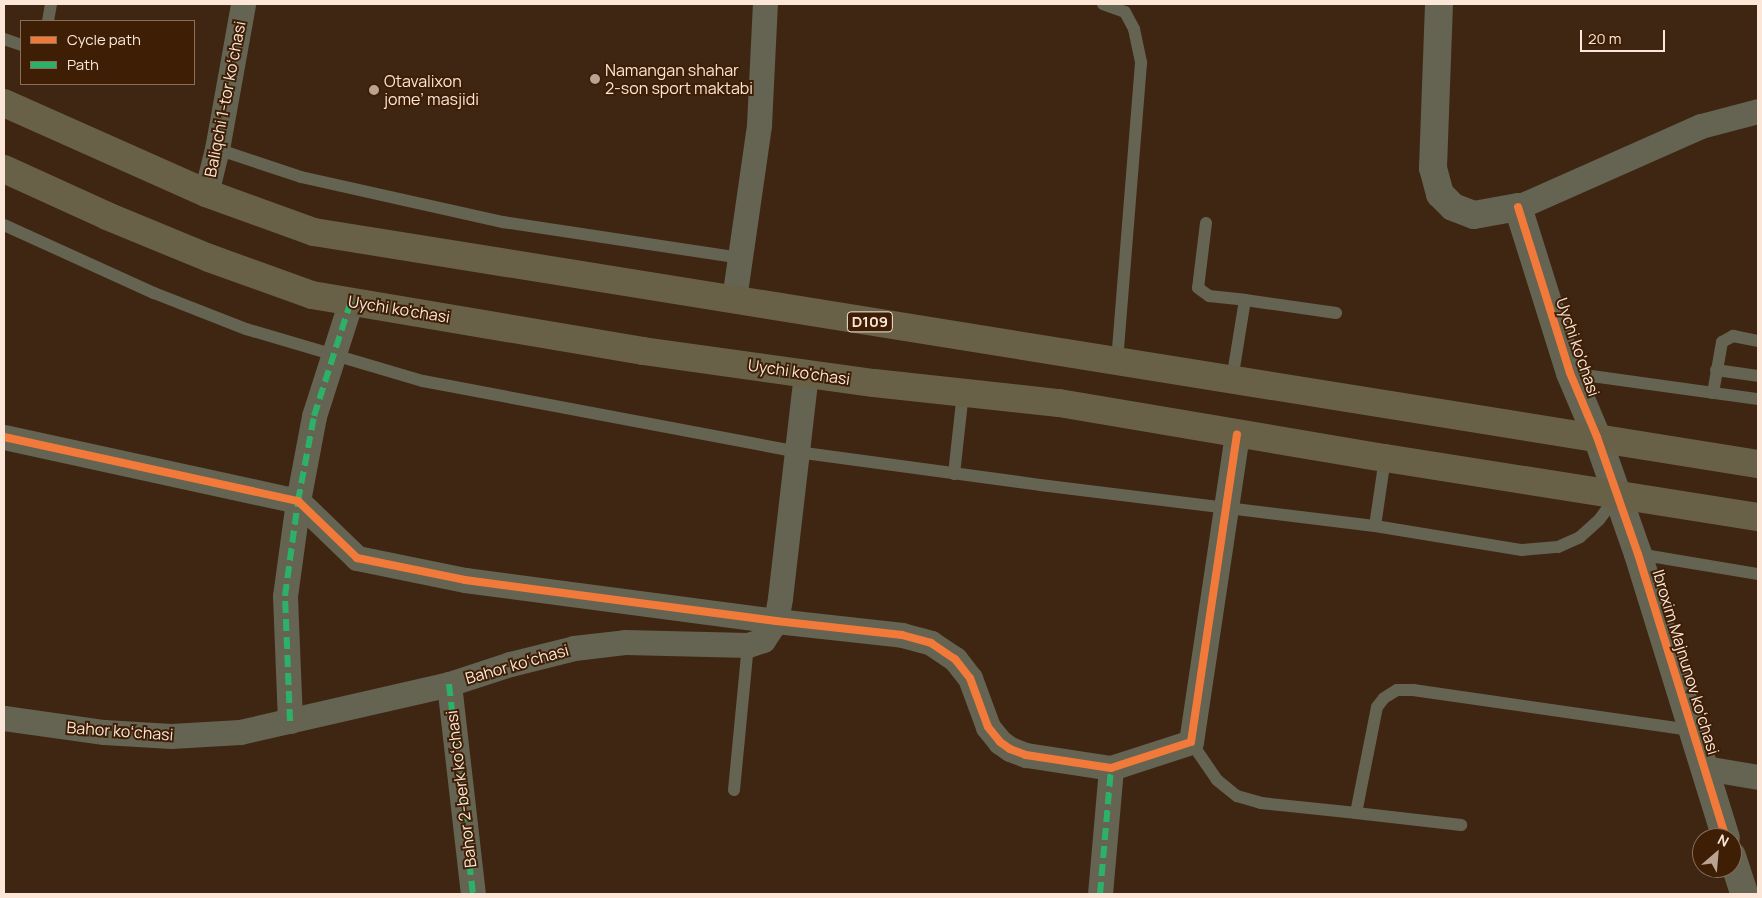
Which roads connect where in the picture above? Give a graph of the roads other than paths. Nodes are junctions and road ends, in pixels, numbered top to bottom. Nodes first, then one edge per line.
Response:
1 (51, 4) edge
2 (243, 4) edge
3 (765, 4) edge
4 (1103, 4) edge
5 (1438, 4) edge
6 (48, 20) edge
7 (4, 40) edge
8 (20, 44) edge
9 (4, 103) edge
10 (1758, 111) edge
11 (217, 149) junction
12 (4, 168) edge
13 (206, 193) junction
14 (1518, 207) junction
15 (1206, 224) dead end
16 (4, 225) edge
17 (740, 258) junction
18 (734, 299) junction
19 (1245, 300) junction
20 (352, 302) junction
21 (1336, 313) dead end
22 (1758, 341) edge
23 (334, 355) junction
24 (1118, 362) junction
25 (1716, 370) junction
26 (806, 373) junction
27 (1570, 373) junction
28 (1758, 374) edge
29 (1232, 380) junction
30 (963, 392) junction
31 (1713, 393) junction
32 (1756, 399) edge
33 (1236, 434) junction
34 (4, 437) edge
35 (1597, 437) junction
36 (797, 452) junction
37 (1385, 458) junction
38 (1758, 464) edge
39 (954, 474) junction
40 (1617, 495) junction
41 (298, 501) junction
42 (1226, 508) junction
43 (1758, 517) edge
44 (1375, 526) junction
45 (1638, 554) junction
46 (1758, 574) edge
47 (776, 621) junction
48 (748, 645) junction
49 (449, 684) junction
50 (4, 718) edge
51 (290, 720) junction
52 (1692, 730) junction
53 (1191, 742) junction
54 (1111, 768) junction
55 (1705, 768) junction
56 (1758, 777) edge
57 (734, 790) dead end
58 (1356, 813) junction
59 (1461, 825) dead end
60 (1723, 828) edge
61 (1739, 878) edge
62 (473, 894) edge
63 (1100, 894) edge
64 (1744, 894) edge

1 - 6 lane
2 - 11 street, Baliqchi 1-tor koʻchasi
3 - 17 street
4 - 24 lane
5 - 14 street
7 - 8 lane
9 - 13 main road, D109
10 - 14 street
11 - 13 street, Baliqchi 1-tor koʻchasi
11 - 17 lane
12 - 20 main road, Uychi ko'chasi
13 - 18 main road, D109
14 - 27 street, Uychi ko'chasi
15 - 19 lane
16 - 23 lane
17 - 18 street
18 - 24 main road, D109
19 - 21 lane
19 - 29 lane
20 - 23 street
20 - 26 main road, Uychi ko'chasi
22 - 25 lane
23 - 36 lane
23 - 41 street
24 - 29 main road, D109
25 - 28 lane
25 - 31 lane
26 - 30 main road, Uychi ko'chasi
26 - 36 street
27 - 31 lane
27 - 35 street, Uychi ko'chasi
28 - 32 lane
29 - 35 main road, D109
30 - 33 main road, Uychi ko'chasi
30 - 39 lane
31 - 32 lane
33 - 37 main road, Uychi ko'chasi
33 - 42 street
34 - 41 street
35 - 38 main road, D109
35 - 40 street, Uychi ko'chasi
36 - 39 lane
36 - 47 street
37 - 40 main road, Uychi ko'chasi
37 - 44 lane
39 - 42 lane
40 - 43 main road, Uychi ko'chasi
40 - 44 lane
40 - 45 street, Ibroxim Majnunov koʻchasi
41 - 47 street
41 - 51 street
42 - 44 lane
42 - 53 street
45 - 46 lane
45 - 52 street, Ibroxim Majnunov koʻchasi
47 - 48 street
47 - 54 street
48 - 49 street, Bahor koʻchasi
48 - 57 lane
49 - 51 street, Bahor koʻchasi
49 - 62 street, Bahor 2-berk koʻchasi
50 - 51 street, Bahor koʻchasi
52 - 55 street, Ibroxim Majnunov koʻchasi
52 - 58 lane
53 - 54 street
53 - 58 lane
54 - 63 street
55 - 56 street
55 - 60 street, Ibroxim Majnunov koʻchasi
58 - 59 lane
61 - 64 street

